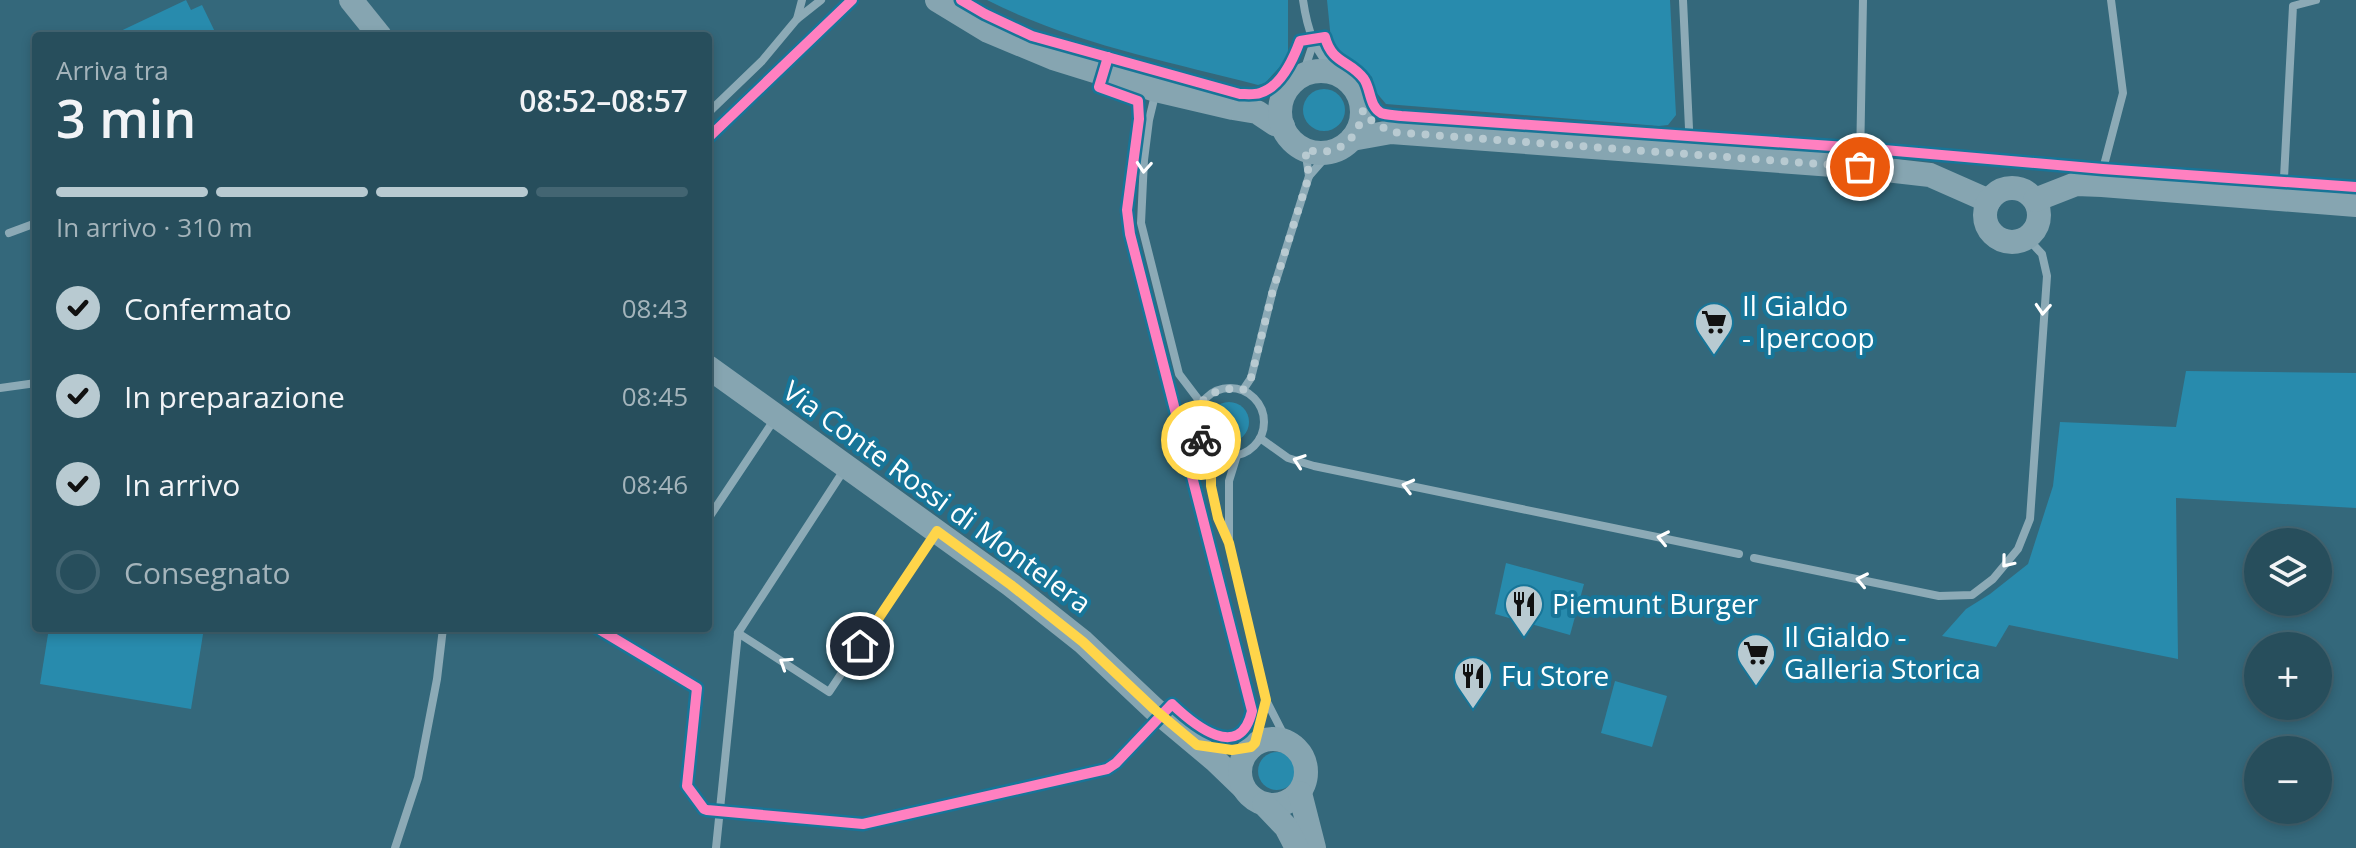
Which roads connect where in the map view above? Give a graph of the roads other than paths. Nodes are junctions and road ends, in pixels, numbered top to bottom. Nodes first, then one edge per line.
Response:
1 (351, 0) edge
2 (802, 0) edge
3 (821, 0) edge
4 (937, 0) edge
5 (1303, 0) edge
6 (1683, 0) edge
7 (1863, 0) edge
8 (2111, 0) edge
9 (2316, 0) edge
10 (797, 19) junction
11 (377, 32) edge
12 (1313, 43) junction
13 (1337, 73) junction
14 (1303, 74) junction
15 (1156, 90) junction
16 (1283, 95) junction
17 (712, 109) edge
18 (1363, 110) junction
19 (1257, 112) junction
20 (1283, 126) junction
21 (1391, 132) junction
22 (1352, 139) junction
23 (1305, 149) junction
24 (1330, 152) junction
25 (1690, 154) junction
26 (1860, 167) junction
27 (1309, 176) junction
28 (2102, 185) junction
29 (2283, 199) junction
30 (2035, 200) junction
31 (1989, 201) junction
32 (2356, 205) edge
33 (32, 224) edge
34 (9, 233) dead end
35 (2027, 238) junction
36 (712, 370) edge
37 (32, 384) edge
38 (0, 388) edge
39 (1243, 390) junction
40 (1201, 403) junction
41 (777, 417) junction
42 (1260, 438) junction
43 (1211, 451) junction
44 (1237, 455) junction
45 (847, 466) junction
46 (712, 513) edge
47 (937, 531) junction
48 (1229, 543) junction
49 (1739, 554) dead end
50 (1754, 558) dead end
51 (443, 632) edge
52 (738, 633) junction
53 (1266, 700) junction
54 (1287, 741) junction
55 (1197, 745) junction
56 (1253, 745) junction
57 (1243, 787) junction
58 (1300, 793) junction
59 (1264, 804) junction
60 (395, 848) edge
61 (716, 848) edge
62 (1297, 848) edge
63 (1314, 848) edge

1 - 11 street
2 - 10 street
3 - 10 street
4 - 15 street
5 - 12 street
6 - 25 street
7 - 26 street
8 - 28 street
9 - 29 street
10 - 17 street
12 - 13 street
12 - 14 street
13 - 14 street
13 - 18 street
14 - 16 street
15 - 19 street
15 -> 40 street
16 - 19 street
16 - 20 street
18 - 21 street
18 - 22 street
19 - 20 street
20 - 23 street
21 - 22 street
21 - 25 street
22 - 24 street
23 - 24 street
23 - 27 street
24 - 27 street
25 - 26 street
26 - 31 street
27 - 39 street
28 - 29 street
28 - 30 street
29 - 32 street
30 - 31 street
30 - 35 street
31 - 35 street
33 - 34 street
35 -> 50 street
36 - 41 street, Via Conte Rossi di Montelera
37 - 38 street
39 - 40 street
39 - 42 street
40 - 43 street
41 - 45 street, Via Conte Rossi di Montelera
41 - 46 street
42 - 44 street
49 -> 42 street
43 - 44 street
43 - 48 street
44 - 48 street
45 - 47 street, Via Conte Rossi di Montelera
45 - 52 street
47 -> 52 street
47 - 55 street, Via Conte Rossi di Montelera
48 - 53 street
51 - 60 street
52 - 61 street
53 - 54 street
53 - 56 street
54 - 56 street
54 - 58 street
55 - 56 street
55 - 57 street, Via Conte Rossi di Montelera
56 - 57 street
57 - 59 street
58 - 59 street
58 - 63 street
59 - 62 street

